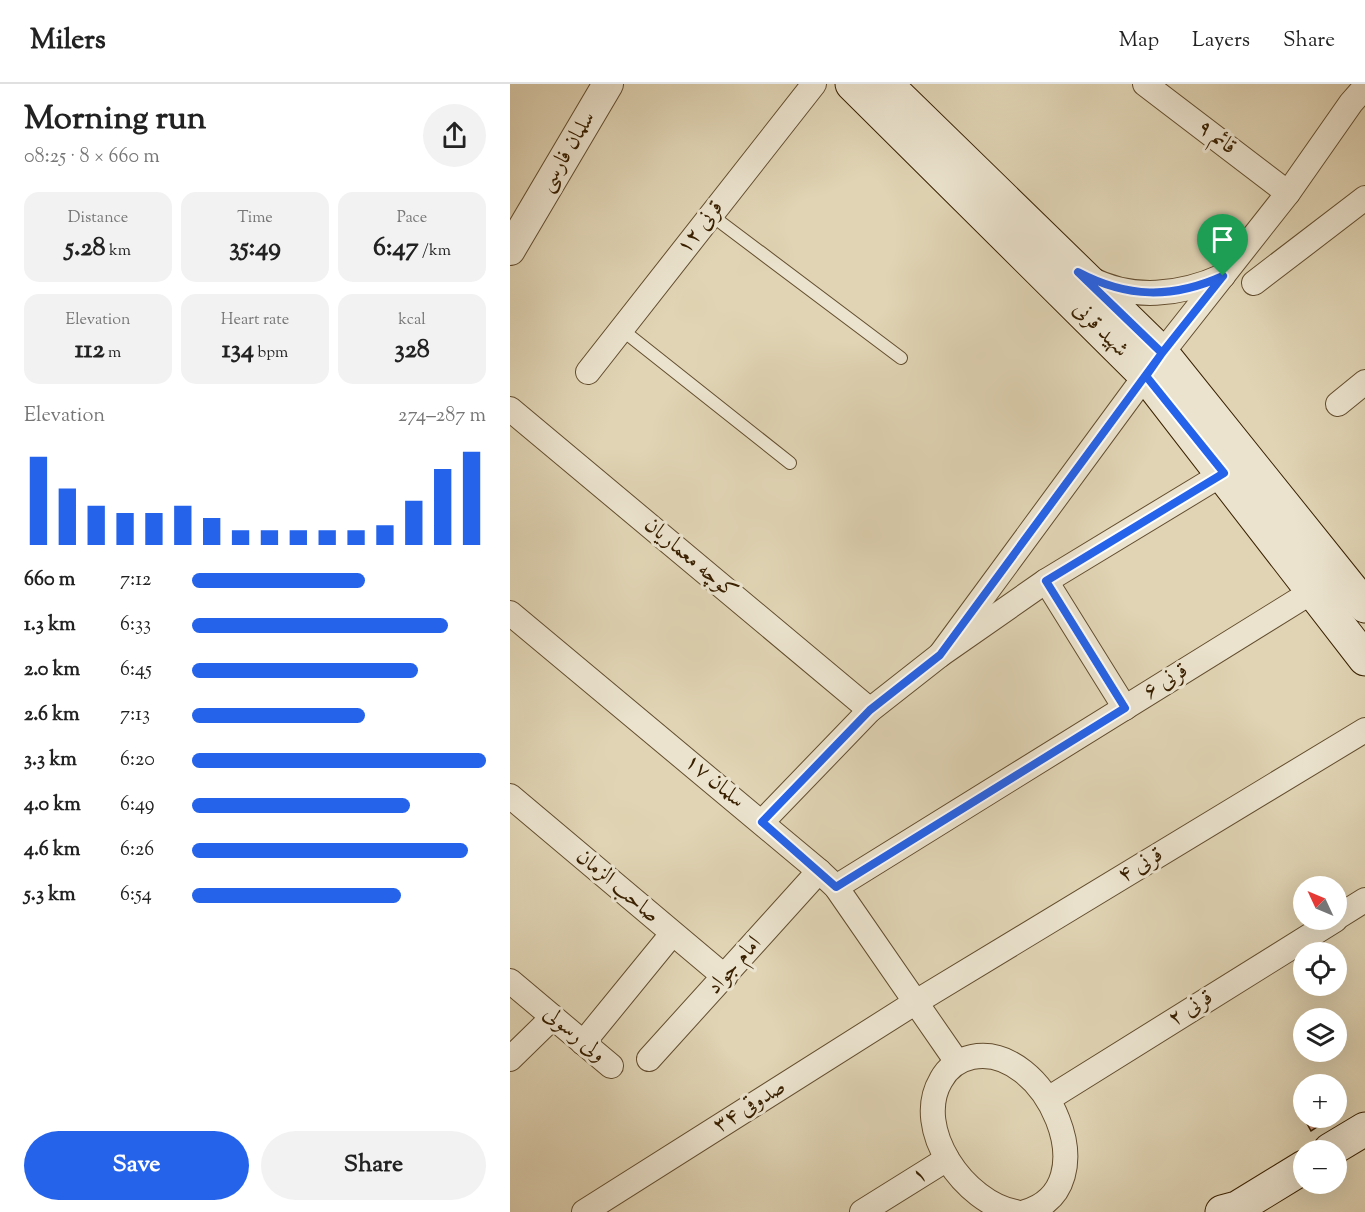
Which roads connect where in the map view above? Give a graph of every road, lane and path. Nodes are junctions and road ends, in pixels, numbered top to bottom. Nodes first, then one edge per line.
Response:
1 (608, 84) edge
2 (814, 84) edge
3 (852, 84) edge
4 (886, 84) edge
5 (1145, 84) edge
6 (1360, 104) edge
7 (1288, 192) junction
8 (1365, 198) edge
9 (711, 215) junction
10 (510, 250) edge
11 (1078, 272) junction
12 (1223, 276) junction
13 (1254, 283) dead end
14 (621, 329) junction
15 (901, 358) dead end
16 (1154, 365) junction
17 (588, 372) dead end
18 (1365, 382) edge
19 (1338, 404) dead end
20 (510, 409) edge
21 (790, 463) dead end
22 (1224, 473) junction
23 (1046, 581) junction
24 (1313, 591) junction
25 (1365, 606) edge
26 (510, 613) edge
27 (940, 655) junction
28 (1365, 658) edge
29 (1125, 708) junction
30 (870, 710) junction
31 (1365, 730) edge
32 (510, 796) edge
33 (762, 822) junction
34 (828, 879) junction
35 (1365, 900) edge
36 (1347, 912) edge
37 (1318, 930) edge
38 (672, 934) junction
39 (725, 977) junction
40 (510, 981) edge
41 (916, 1002) junction
42 (553, 1017) junction
43 (583, 1043) junction
44 (510, 1059) edge
45 (649, 1059) dead end
46 (957, 1062) junction
47 (611, 1066) dead end
48 (1048, 1099) junction
49 (1365, 1129) edge
50 (1347, 1140) edge
51 (947, 1159) junction
52 (1293, 1174) edge
53 (1036, 1211) edge
54 (1233, 1211) edge
55 (584, 1212) edge
56 (862, 1212) edge
57 (1016, 1212) edge

1 - 10 street, سلمان فارسی
2 - 9 street, قرنی ۱۲
3 - 16 main road, شهید قرنی
4 - 11 main road, شهید قرنی
5 - 7 street, قائم ۹
6 - 7 street
7 - 12 street
8 - 13 street
9 - 14 street, قرنی ۱۲
9 - 15 lane
11 - 12 street
11 - 16 main road, شهید قرنی
12 - 16 street
14 - 17 street, قرنی ۱۲
14 - 21 lane
16 - 22 main road, شهید قرنی
16 - 25 main road, شهید قرنی
16 - 27 street
18 - 19 street
20 - 30 street, کوچه معماریان
22 - 23 street
22 - 24 main road, شهید قرنی
23 - 27 street
23 - 29 street
24 - 28 main road, شهید قرنی
24 - 29 street, قرنی ۶
26 - 33 street, سلمان ۱۷
27 - 30 street
29 - 34 street, قرنی ۶
30 - 33 street
31 - 41 street, قرنی ۴
32 - 38 street, صاحب الزمان
33 - 34 street, سلمان ۱۷
34 - 39 street, امام جواد
34 - 41 street, سلمان ۱۷
35 - 36 street, قرنی ۲
37 - 48 street, قرنی ۲
38 - 39 street, صاحب الزمان
38 - 43 street
39 - 45 street, امام جواد
40 - 42 street, ولی رسولی
41 - 46 street, سلمان ۱۷
41 - 55 street, صدوقی ۳۴
42 - 43 street, ولی رسولی
42 - 44 street
43 - 47 street, ولی رسولی
46 - 48 street
46 - 51 street
48 - 53 street
49 - 50 main road
51 - 56 street, ۱
51 - 57 street
52 - 54 main road

